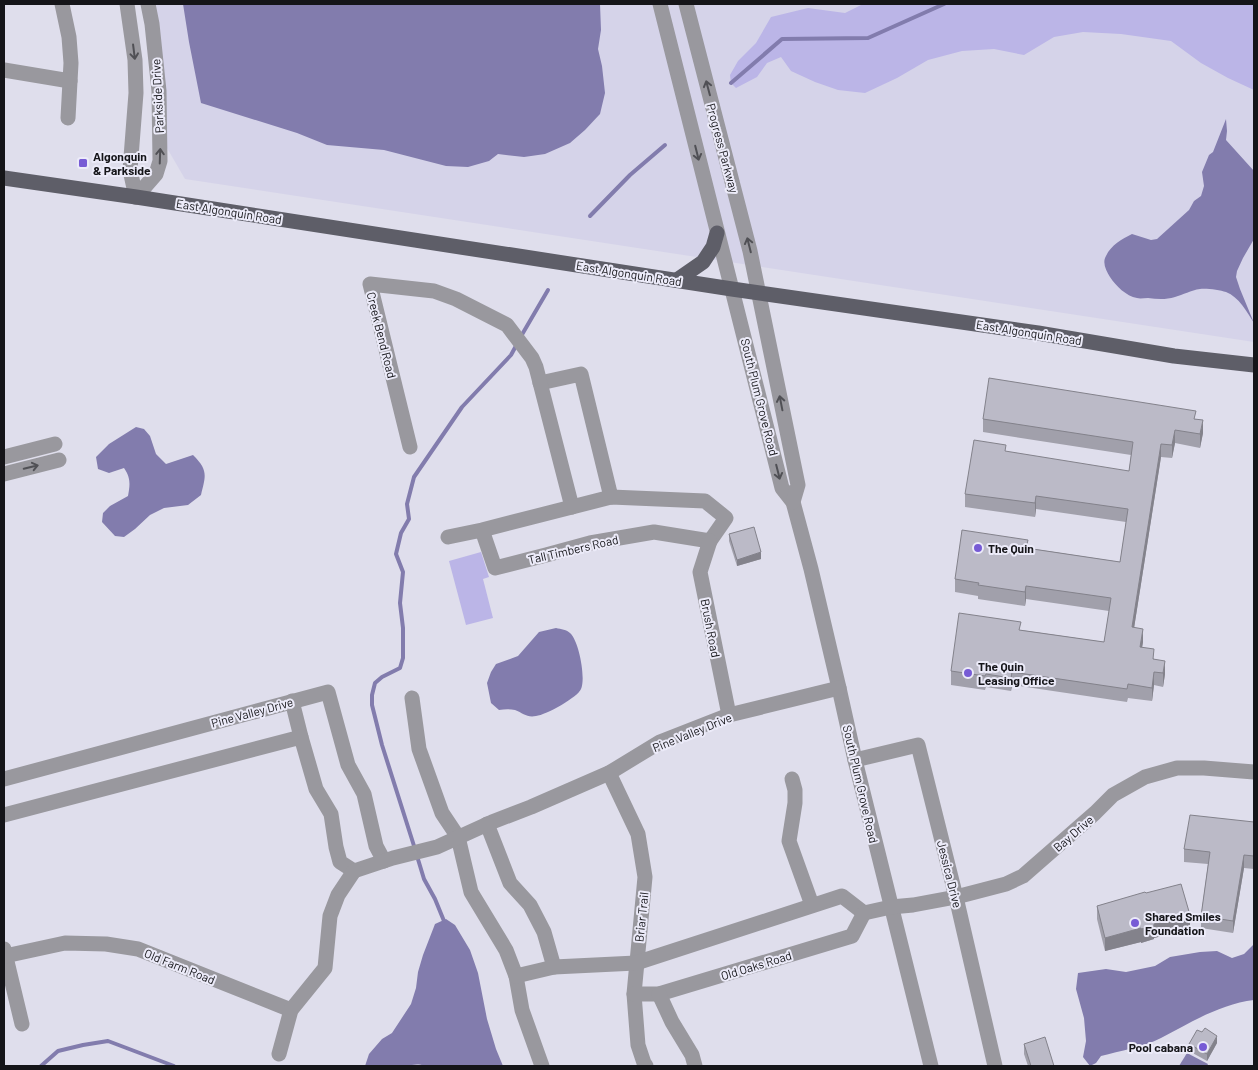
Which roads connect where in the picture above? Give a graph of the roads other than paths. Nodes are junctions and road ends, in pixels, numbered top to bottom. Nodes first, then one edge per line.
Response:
1 (62, 4) edge
2 (127, 4) edge
3 (148, 4) edge
4 (660, 4) edge
5 (686, 4) edge
6 (4, 70) edge
7 (70, 81) junction
8 (68, 118) dead end
9 (4, 178) edge
10 (136, 196) junction
11 (717, 233) junction
12 (677, 280) junction
13 (732, 289) junction
14 (759, 293) junction
15 (1254, 365) edge
16 (540, 383) junction
17 (55, 444) dead end
18 (410, 447) dead end
19 (4, 457) edge
20 (59, 460) dead end
21 (4, 474) edge
22 (611, 497) junction
23 (793, 502) junction
24 (572, 507) junction
25 (482, 530) junction
26 (448, 536) dead end
27 (710, 541) junction
28 (839, 688) junction
29 (412, 698) dead end
30 (292, 701) junction
31 (729, 715) junction
32 (301, 737) junction
33 (855, 760) junction
34 (609, 772) junction
35 (1254, 772) edge
36 (4, 779) edge
37 (792, 779) dead end
38 (4, 815) edge
39 (487, 824) junction
40 (458, 837) junction
41 (389, 859) junction
42 (354, 871) junction
43 (956, 897) junction
44 (812, 905) junction
45 (892, 907) junction
46 (864, 913) junction
47 (4, 953) edge
48 (636, 963) junction
49 (554, 968) junction
50 (516, 976) junction
51 (634, 994) junction
52 (659, 994) junction
53 (291, 1010) junction
54 (22, 1024) dead end
55 (279, 1054) dead end
56 (542, 1066) edge
57 (646, 1066) edge
58 (695, 1066) edge
59 (931, 1066) edge
60 (995, 1066) edge

1 - 7 street
2 -> 10 street, Parkside Drive
10 -> 3 street, Parkside Drive
4 -> 11 street, Progress Parkway
14 -> 5 street, Progress Parkway
6 - 7 street
7 - 8 street
9 - 10 main road, East Algonquin Road
10 - 12 main road, East Algonquin Road
11 - 12 main road
11 - 13 street, Progress Parkway
12 - 13 main road, East Algonquin Road
13 - 14 main road, East Algonquin Road
13 -> 23 street, South Plum Grove Road
14 - 15 main road, East Algonquin Road
23 -> 14 street, South Plum Grove Road
16 - 18 street, Creek Bend Road
16 - 22 street
16 - 24 street, Creek Bend Road
17 - 19 street
21 -> 20 street
22 - 24 street
22 - 27 street
23 - 28 street, South Plum Grove Road
24 - 25 street
25 - 26 street
25 - 27 street, Tall Timbers Road
27 - 31 street, Brush Road
28 - 31 street, Pine Valley Drive
28 - 33 street, South Plum Grove Road
29 - 40 street
30 - 32 street
30 - 36 street, Pine Valley Drive
30 - 41 street, Pine Valley Drive
31 - 34 street, Pine Valley Drive
32 - 38 street
32 - 42 street
33 - 43 street, Jessica Drive
33 - 45 street, South Plum Grove Road
34 - 39 street, Pine Valley Drive
34 - 48 street, Briar Trail
35 - 43 street, Bay Drive
37 - 44 street
39 - 40 street, Pine Valley Drive
39 - 49 street
40 - 41 street, Pine Valley Drive
40 - 50 street
41 - 42 street, Pine Valley Drive
42 - 53 street
43 - 45 street, Bay Drive
43 - 60 street, Jessica Drive
44 - 46 street
44 - 48 street
45 - 46 street
45 - 59 street, South Plum Grove Road
46 - 52 street, Old Oaks Road
47 - 53 street, Old Farm Road
47 - 54 street
48 - 49 street
48 - 51 street, Briar Trail
49 - 50 street
50 - 56 street
51 - 52 street, Old Oaks Road
51 - 57 street, Briar Trail
52 - 58 street
53 - 55 street

